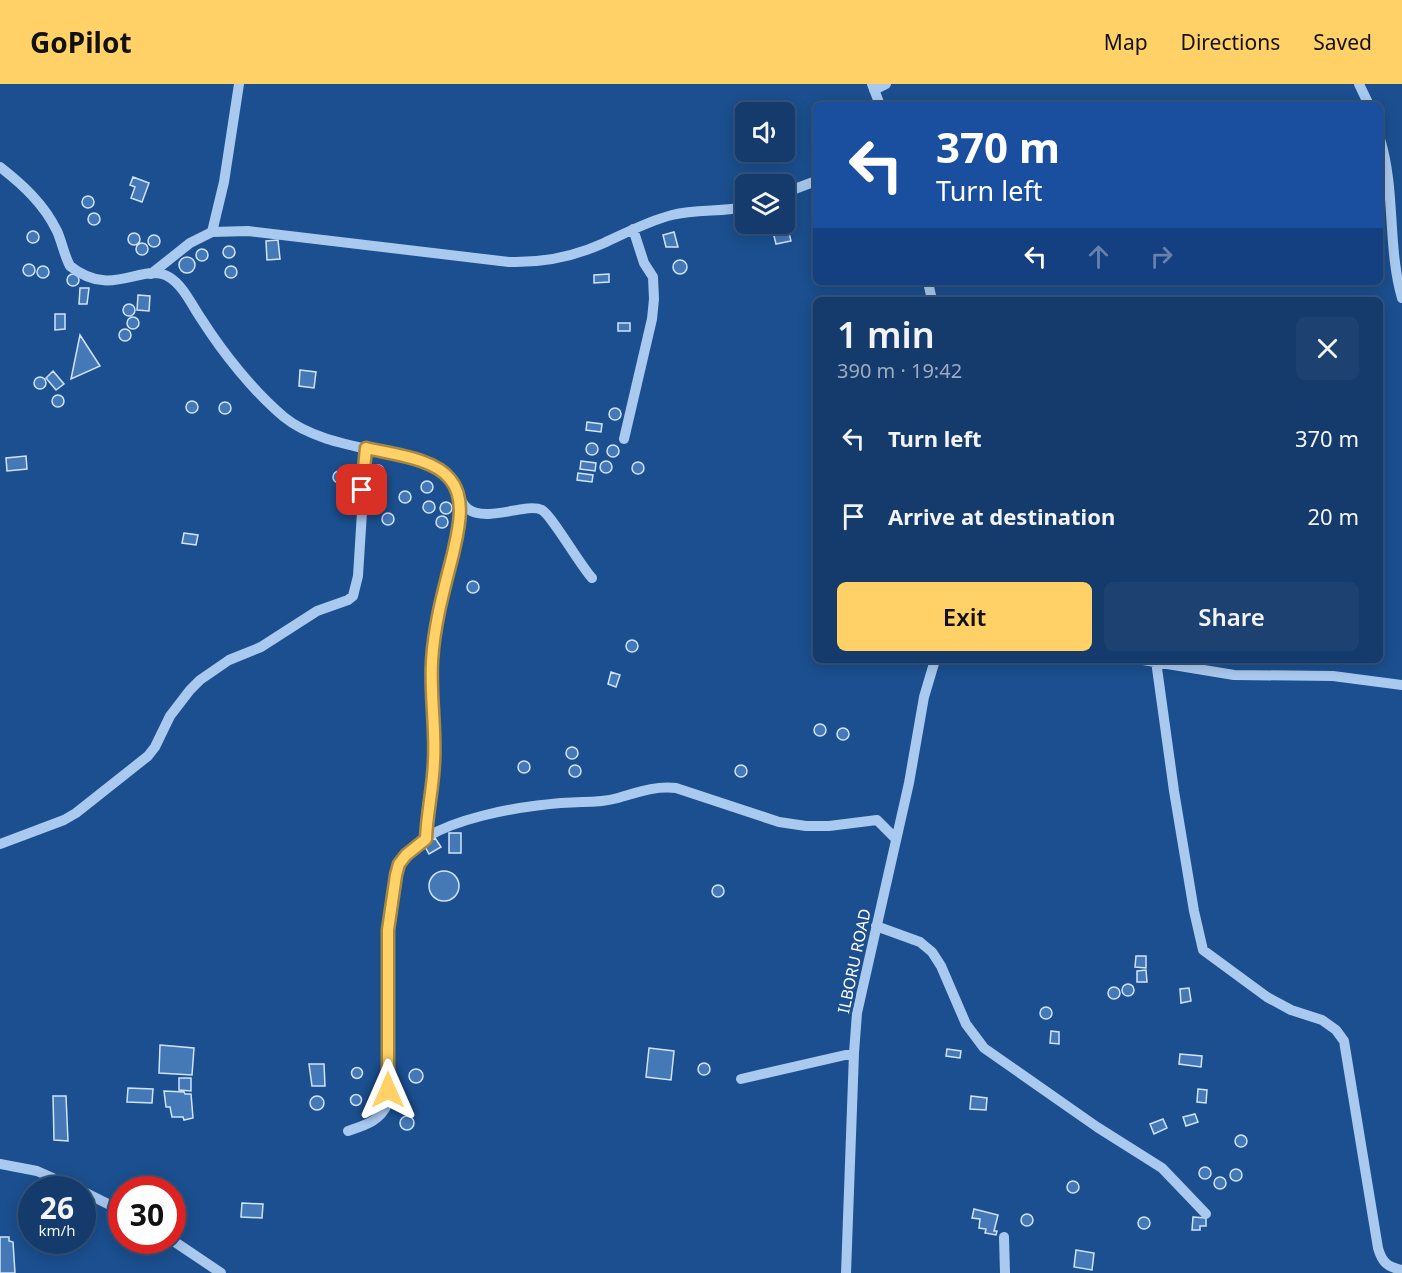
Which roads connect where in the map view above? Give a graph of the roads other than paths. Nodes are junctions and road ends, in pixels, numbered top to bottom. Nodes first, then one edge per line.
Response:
1 (239, 84) edge
2 (886, 84) edge
3 (1359, 84) edge
4 (873, 87) edge
5 (879, 102) edge
6 (1368, 102) edge
7 (1383, 153) edge
8 (0, 167) edge
9 (813, 182) edge
10 (795, 189) edge
11 (735, 209) edge
12 (633, 229) junction
13 (212, 232) junction
14 (151, 274) junction
15 (1402, 298) edge
16 (624, 439) dead end
17 (366, 448) junction
18 (459, 498) junction
19 (592, 578) dead end
20 (934, 663) edge
21 (1156, 663) edge
22 (1162, 663) edge
23 (1402, 685) edge
24 (895, 838) junction
25 (426, 839) junction
26 (0, 844) edge
27 (876, 926) junction
28 (854, 1053) junction
29 (741, 1079) dead end
30 (348, 1131) dead end
31 (0, 1164) edge
32 (49, 1176) edge
33 (1206, 1214) dead end
34 (1004, 1237) dead end
35 (186, 1249) edge
36 (1402, 1270) edge
37 (221, 1273) edge
38 (846, 1273) edge
39 (1005, 1273) edge

1 - 13 street
2 - 4 street
3 - 6 street
4 - 5 street
7 - 15 street
8 - 14 street
9 - 10 street
11 - 12 street
12 - 13 street
12 - 16 street
13 - 14 street
14 - 17 street
17 - 18 street
17 - 26 street
18 - 19 street
18 - 25 street
20 - 24 street, ILBORU ROAD
21 - 36 street
22 - 23 street
24 - 25 street
24 - 27 street, ILBORU ROAD
25 - 30 street
27 - 28 street, ILBORU ROAD
27 - 33 street
28 - 29 street
28 - 38 street, ILBORU ROAD
31 - 32 street
34 - 39 street
35 - 37 street

